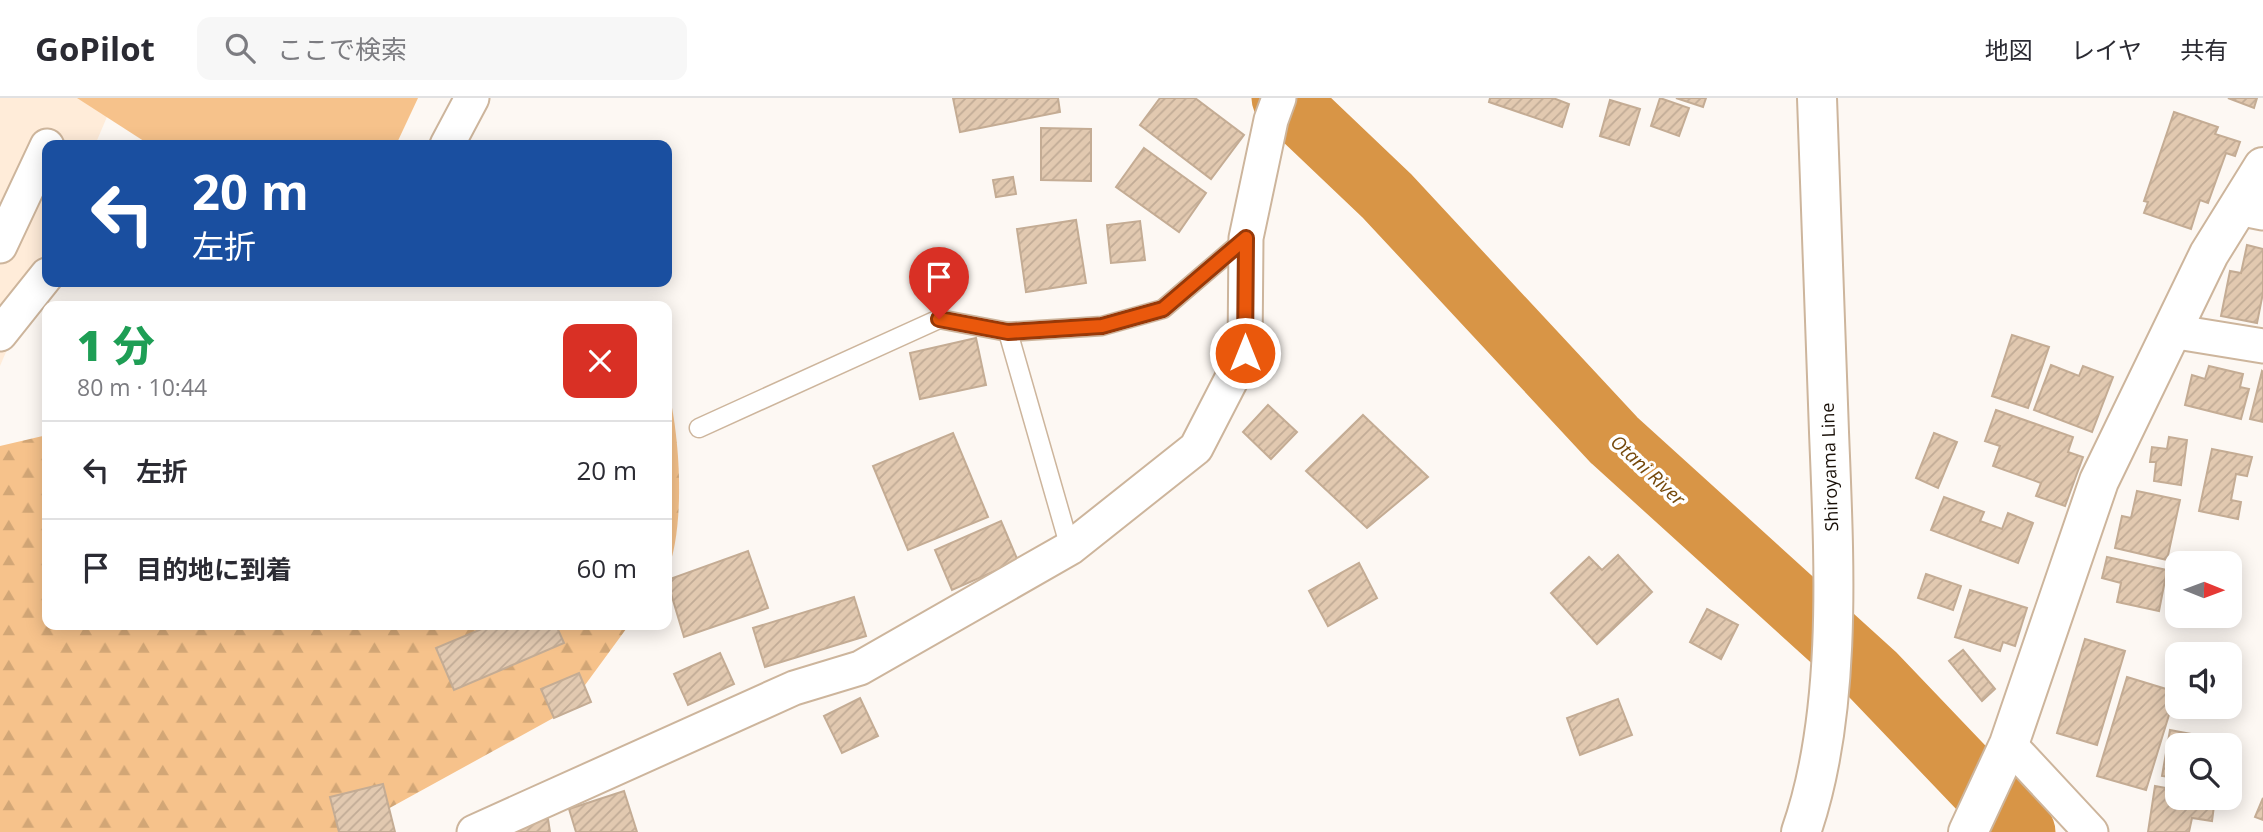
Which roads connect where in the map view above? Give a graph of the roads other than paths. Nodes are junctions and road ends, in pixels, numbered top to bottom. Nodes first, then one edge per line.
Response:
1 (472, 98) edge
2 (1817, 98) edge
3 (1277, 103) edge
4 (450, 140) edge
5 (42, 157) edge
6 (2263, 167) edge
7 (2250, 210) edge
8 (1246, 238) junction
9 (0, 246) edge
10 (42, 281) edge
11 (2171, 331) junction
12 (1008, 332) junction
13 (0, 334) edge
14 (2263, 346) edge
15 (699, 428) dead end
16 (1070, 548) junction
17 (2004, 755) junction
18 (474, 832) edge
19 (1801, 832) edge
20 (1968, 832) edge
21 (2091, 832) edge

1 - 4 street
2 - 19 main road, Shiroyama Line
3 - 8 street
5 - 9 street
6 - 7 main road
7 - 11 main road
8 - 12 lane
8 - 16 street
10 - 13 street
11 - 14 street
11 - 17 main road
12 - 15 lane
12 - 16 lane
16 - 18 street
17 - 20 main road
17 - 21 street

